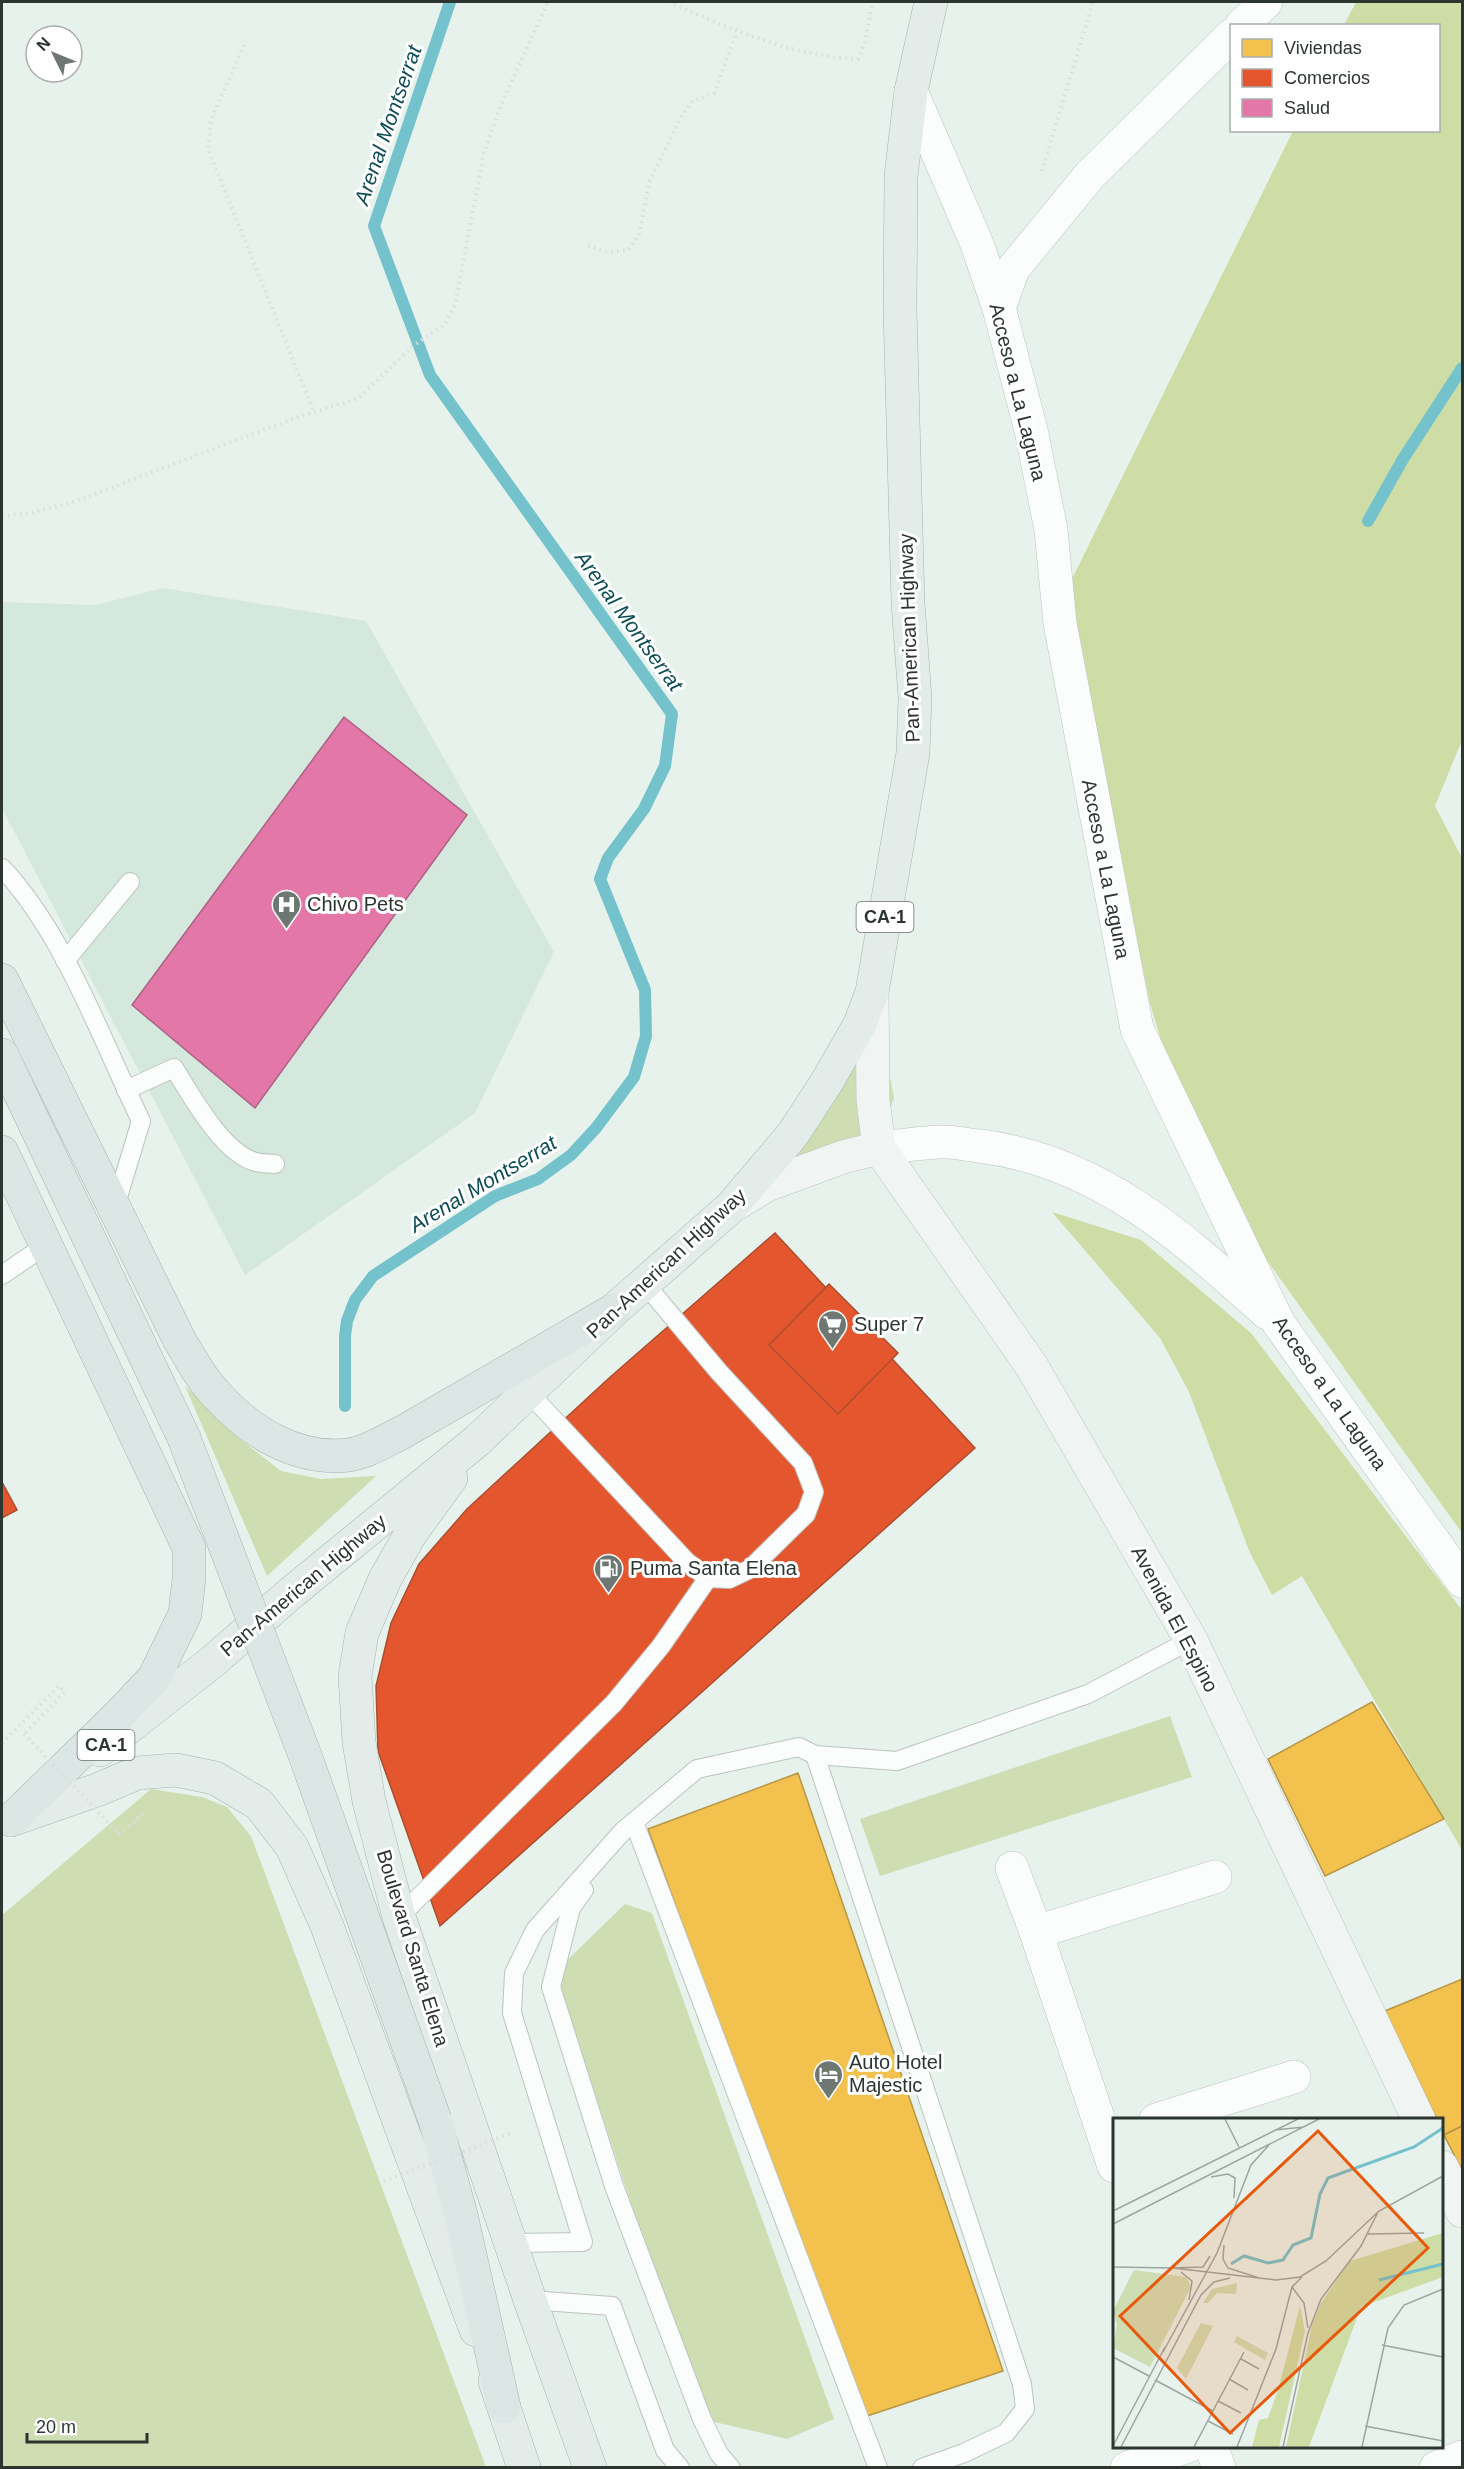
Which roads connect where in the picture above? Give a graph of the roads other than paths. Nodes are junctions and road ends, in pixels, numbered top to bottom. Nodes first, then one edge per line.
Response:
1 (931, 2) edge
2 (1266, 2) edge
3 (1243, 24) edge
4 (1230, 37) edge
5 (911, 91) junction
6 (999, 308) junction
7 (2, 868) edge
8 (130, 882) dead end
9 (65, 961) junction
10 (2, 980) edge
11 (872, 992) junction
12 (2, 1055) edge
13 (126, 1090) junction
14 (879, 1148) junction
15 (2, 1152) edge
16 (275, 1164) dead end
17 (731, 1208) junction
18 (114, 1210) junction
19 (46, 1245) junction
20 (2, 1275) edge
21 (645, 1284) junction
22 (614, 1310) junction
23 (1280, 1324) junction
24 (529, 1393) junction
25 (478, 1440) junction
26 (708, 1578) junction
27 (1462, 1581) edge
28 (1191, 1640) junction
29 (815, 1755) junction
30 (6, 1824) edge
31 (628, 1826) junction
32 (1012, 1868) dead end
33 (1215, 1877) dead end
34 (399, 1917) junction
35 (1036, 1932) junction
36 (1294, 2077) dead end
37 (1162, 2118) edge
38 (1418, 2118) edge
39 (1109, 2134) edge
40 (1113, 2160) edge
41 (1443, 2169) edge
42 (1462, 2211) edge
43 (511, 2243) junction
44 (530, 2300) junction
45 (504, 2407) junction
46 (1182, 2448) edge
47 (1212, 2448) edge
48 (1462, 2457) edge
49 (524, 2468) edge
50 (590, 2468) edge
51 (680, 2468) edge
52 (730, 2468) edge
53 (878, 2468) edge
54 (922, 2468) edge
55 (1127, 2468) edge
56 (1220, 2468) edge
57 (1436, 2468) edge

1 - 5 main road, Pan-American Highway / CA-1
2 - 3 street
4 - 6 street
5 - 6 street, Acceso a La Laguna
5 - 11 main road, Pan-American Highway / CA-1
6 - 23 street, Acceso a La Laguna
7 - 9 lane
8 - 9 lane
9 - 13 lane
10 - 18 highway
11 - 14 main road, Avenida El Espino
11 - 17 main road, Pan-American Highway / CA-1
12 - 45 highway, bridge
13 - 16 lane
13 - 18 lane
14 - 17 main road
14 - 23 street
14 - 28 main road, Avenida El Espino
15 - 19 highway
17 - 21 main road, Pan-American Highway / CA-1
18 - 22 highway
19 - 20 lane
19 - 30 highway
21 - 22 main road, Pan-American Highway / CA-1
21 - 26 lane
22 - 24 main road, Pan-American Highway / CA-1
23 - 27 street, Acceso a La Laguna
24 - 25 main road, Pan-American Highway / CA-1
24 - 26 lane
25 - 30 main road, Pan-American Highway / CA-1
25 - 34 main road, Boulevard Santa Elena
26 - 34 lane
28 - 29 lane
28 - 38 main road, Avenida El Espino
29 - 31 lane
29 - 54 lane
30 - 45 main road
31 - 43 lane
31 - 52 lane
31 - 53 lane
32 - 35 street
33 - 35 street
34 - 43 main road, Boulevard Santa Elena
35 - 39 street
36 - 37 street
39 - 40 street
41 - 42 main road
43 - 44 main road, Boulevard Santa Elena
44 - 50 main road, Boulevard Santa Elena
44 - 51 lane
45 - 49 main road
46 - 55 street
47 - 56 street
48 - 57 street

